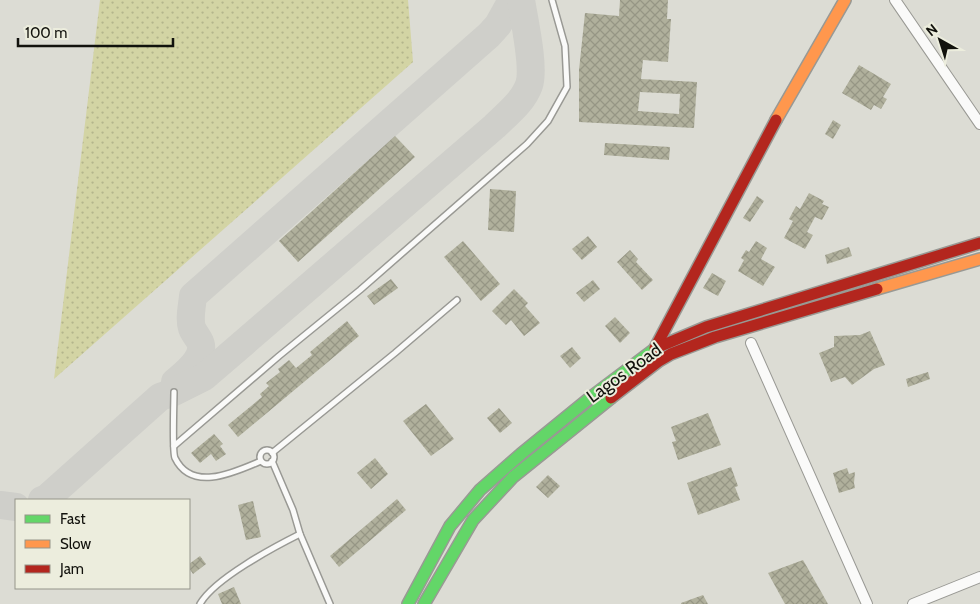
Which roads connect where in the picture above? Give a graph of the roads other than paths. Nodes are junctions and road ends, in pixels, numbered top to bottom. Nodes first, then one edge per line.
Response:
1 (552, 0) edge
2 (844, 0) edge
3 (895, 0) edge
4 (980, 124) edge
5 (980, 243) edge
6 (980, 259) edge
7 (456, 300) dead end
8 (751, 343) dead end
9 (654, 348) junction
10 (174, 392) dead end
11 (174, 446) junction
12 (272, 453) junction
13 (261, 461) junction
14 (272, 462) junction
15 (300, 534) junction
16 (980, 577) edge
17 (200, 604) edge
18 (330, 604) edge
19 (408, 604) edge
20 (424, 604) edge
21 (867, 604) edge
22 (912, 604) edge

1 - 11 lane
2 - 9 main road
3 - 4 street
5 - 9 main road, Lagos Road
6 - 20 main road, Lagos Road
7 - 12 lane
8 - 21 street
9 - 19 main road, Lagos Road
10 - 11 lane
11 - 13 lane
12 - 13 lane
12 - 14 lane
13 - 14 lane
14 - 15 lane
15 - 17 lane
15 - 18 lane
16 - 22 street

